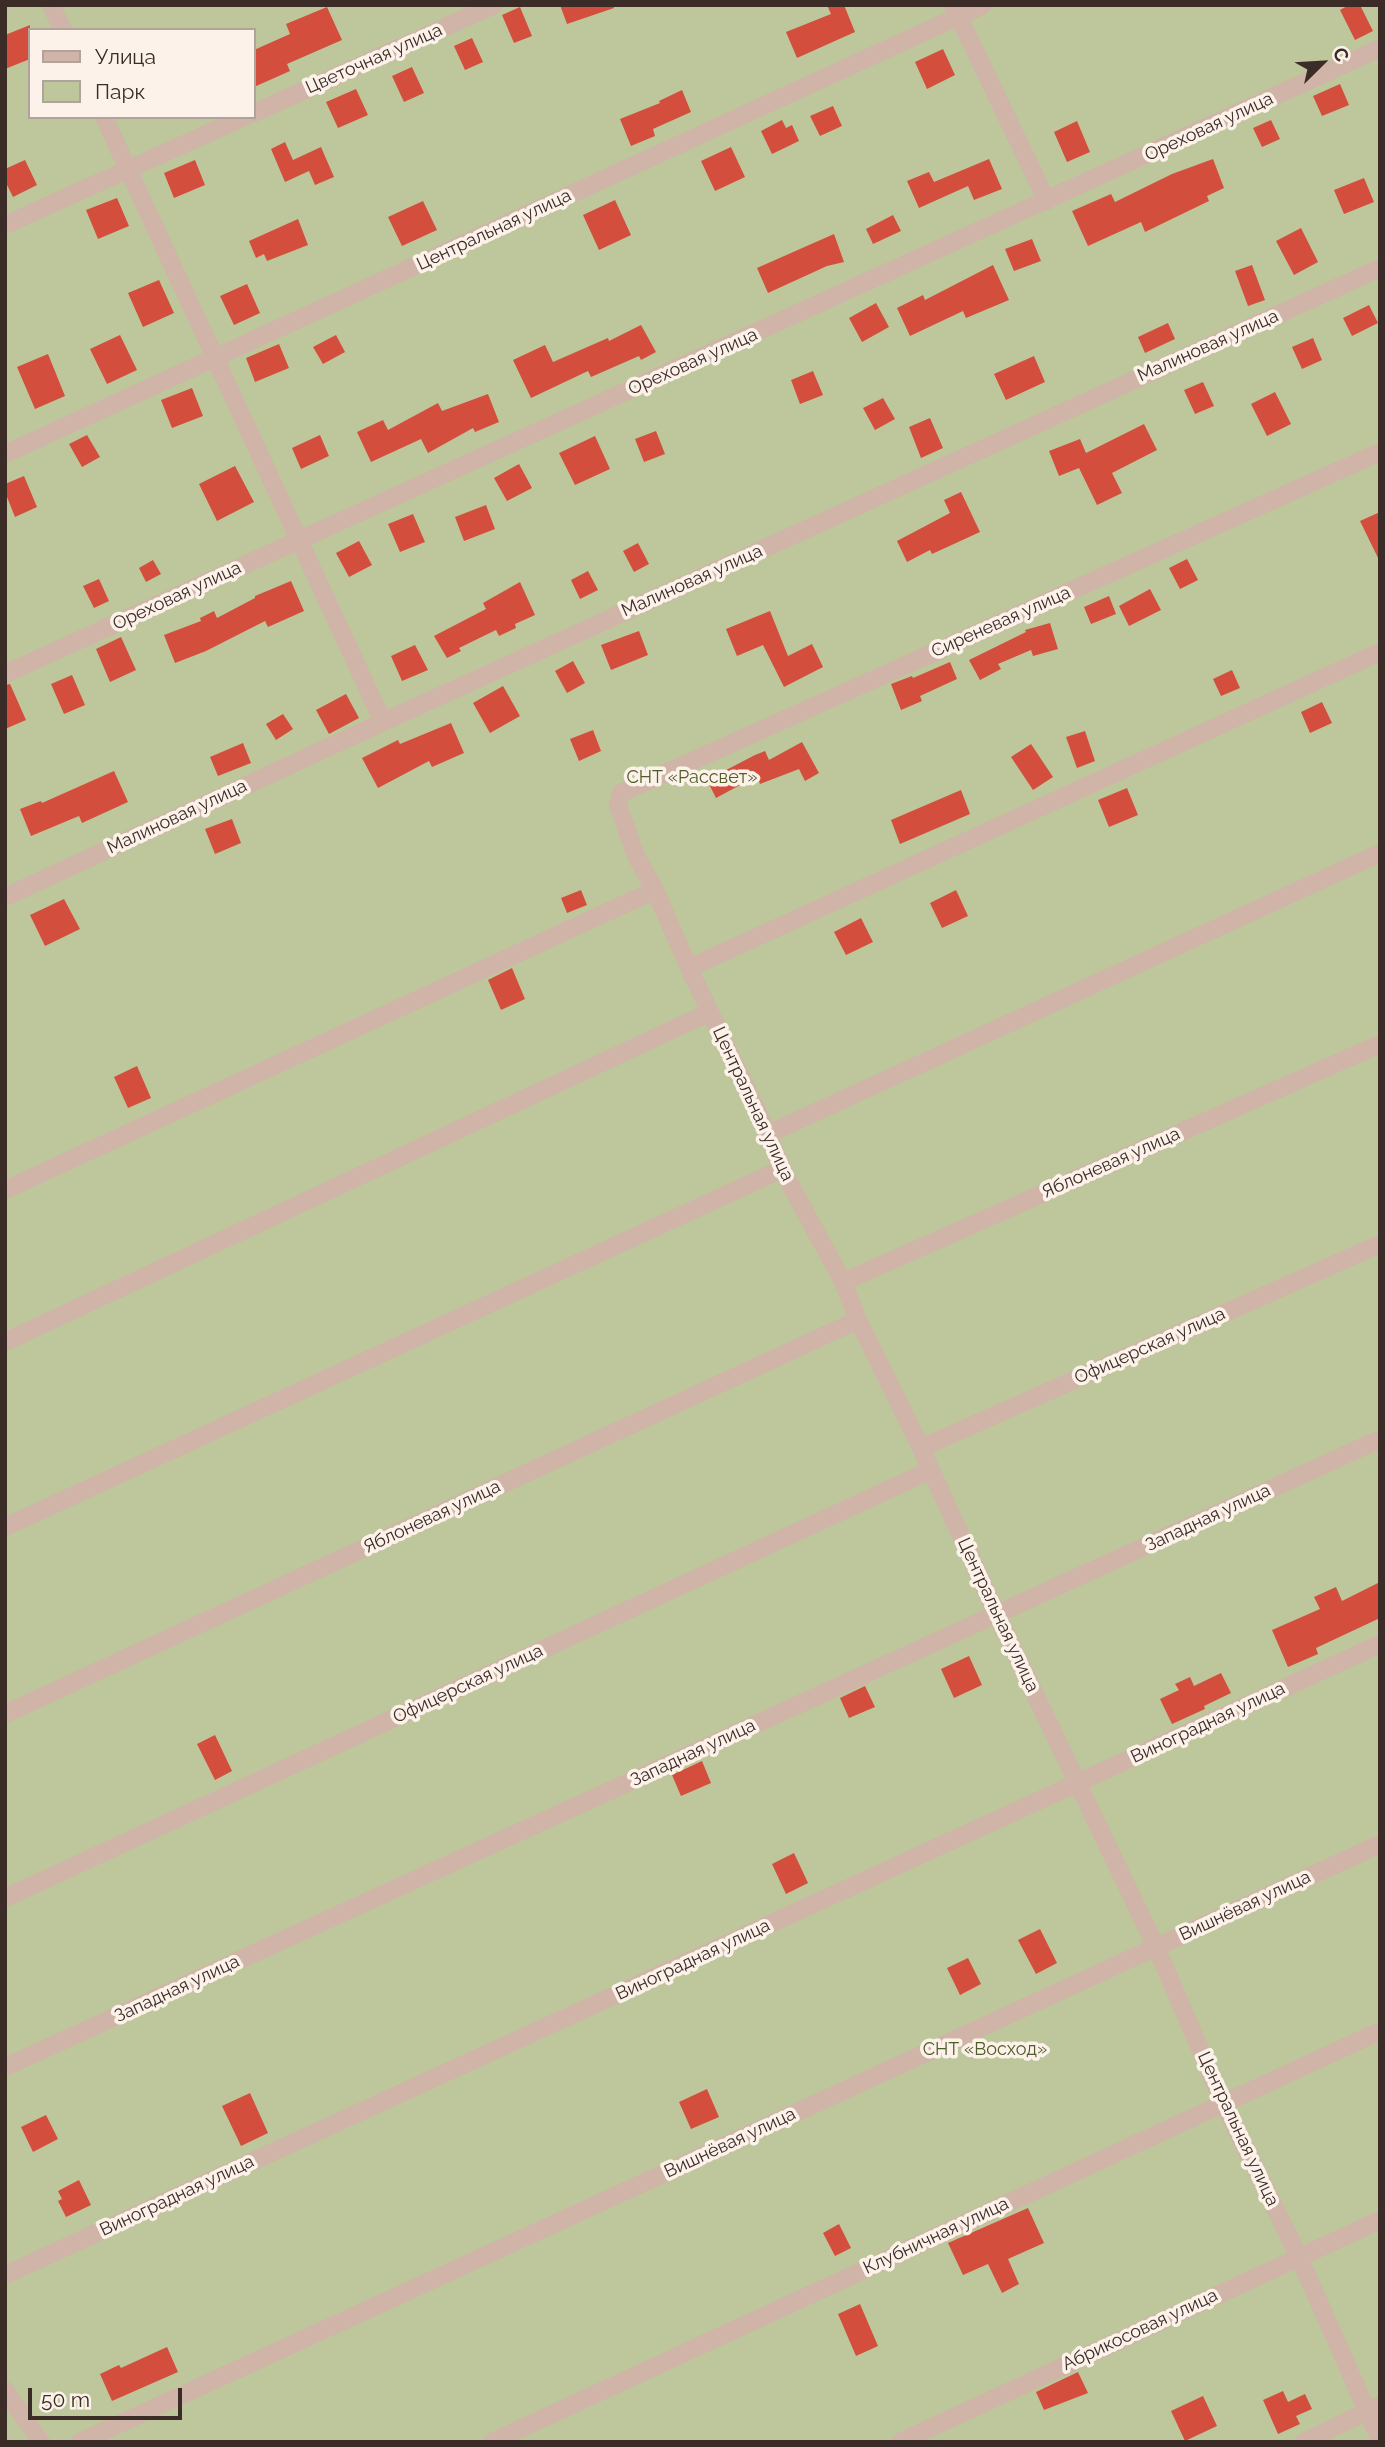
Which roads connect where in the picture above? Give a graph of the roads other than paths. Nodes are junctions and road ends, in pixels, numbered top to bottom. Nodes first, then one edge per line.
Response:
1 (51, 5) edge
2 (494, 5) edge
3 (983, 5) edge
4 (955, 11) edge
5 (61, 28) edge
6 (1380, 48) edge
7 (256, 112) edge
8 (105, 119) edge
9 (240, 119) edge
10 (128, 169) junction
11 (1047, 201) junction
12 (5, 225) edge
13 (1380, 268) edge
14 (216, 358) junction
15 (1380, 452) edge
16 (5, 454) edge
17 (298, 541) junction
18 (1380, 652) edge
19 (5, 674) edge
20 (383, 722) junction
21 (621, 793) joint
22 (1380, 853) edge
23 (655, 890) junction
24 (5, 897) edge
25 (689, 968) junction
26 (710, 1012) junction
27 (1380, 1044) edge
28 (768, 1133) junction
29 (782, 1168) junction
30 (5, 1189) edge
31 (1380, 1244) edge
32 (843, 1282) junction
33 (858, 1320) junction
34 (5, 1342) edge
35 (1380, 1439) edge
36 (921, 1448) junction
37 (931, 1470) junction
38 (5, 1527) edge
39 (997, 1615) junction
40 (1380, 1644) edge
41 (5, 1714) edge
42 (1077, 1783) junction
43 (1380, 1843) edge
44 (5, 1898) edge
45 (1156, 1947) junction
46 (1380, 2031) edge
47 (5, 2067) edge
48 (1223, 2102) junction
49 (1380, 2220) edge
50 (1299, 2257) junction
51 (5, 2275) edge
52 (5, 2390) edge
53 (1373, 2409) edge
54 (1380, 2440) edge
55 (41, 2442) edge
56 (80, 2442) edge
57 (492, 2442) edge
58 (900, 2442) edge
59 (1304, 2442) edge

1 - 5 street
2 - 7 street, Цветочная улица
3 - 4 street, Центральная улица
4 - 11 street
4 - 14 street, Центральная улица
6 - 11 street, Ореховая улица
8 - 10 street
9 - 10 street
10 - 12 street
10 - 14 street
11 - 17 street, Ореховая улица
13 - 20 street, Малиновая улица
14 - 16 street, Центральная улица
14 - 17 street
15 - 21 street, Сиреневая улица
17 - 19 street, Ореховая улица
17 - 20 street
18 - 25 street
20 - 24 street, Малиновая улица
21 - 23 street, Центральная улица
22 - 28 street
23 - 25 street, Центральная улица
23 - 30 street
25 - 26 street, Центральная улица
26 - 28 street, Центральная улица
26 - 34 street
27 - 32 street, Яблоневая улица
28 - 29 street, Центральная улица
29 - 32 street, Центральная улица
29 - 38 street
31 - 36 street, Офицерская улица
32 - 33 street, Центральная улица
33 - 36 street, Центральная улица
33 - 41 street, Яблоневая улица
35 - 39 street, Западная улица
36 - 37 street, Центральная улица
37 - 39 street, Центральная улица
37 - 44 street, Офицерская улица
39 - 42 street, Центральная улица
39 - 47 street, Западная улица
40 - 42 street, Виноградная улица
42 - 45 street, Центральная улица
42 - 51 street, Виноградная улица
43 - 45 street, Вишнёвая улица
45 - 48 street, Центральная улица
45 - 56 street, Вишнёвая улица
46 - 48 street, Клубничная улица
48 - 50 street, Центральная улица
48 - 57 street, Клубничная улица
49 - 50 street, Абрикосовая улица
50 - 53 street, Центральная улица
50 - 58 street, Абрикосовая улица
52 - 55 street
53 - 54 street, Центральная улица
53 - 59 street

